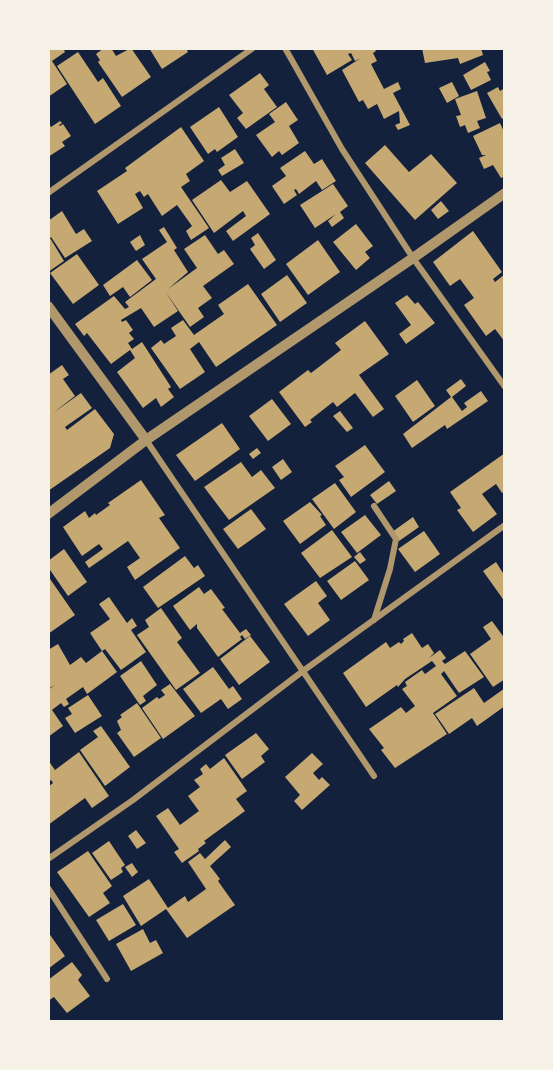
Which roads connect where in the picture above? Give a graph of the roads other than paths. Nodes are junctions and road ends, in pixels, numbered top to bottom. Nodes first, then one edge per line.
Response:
1 (253, 48) edge
2 (285, 48) edge
3 (48, 193) edge
4 (505, 193) edge
5 (413, 258) junction
6 (48, 306) edge
7 (505, 387) edge
8 (146, 440) junction
9 (374, 506) dead end
10 (48, 514) edge
11 (505, 525) edge
12 (374, 620) junction
13 (303, 671) junction
14 (374, 776) dead end
15 (48, 859) edge
16 (48, 888) edge
17 (107, 980) dead end

1 - 3 street
2 - 5 street
4 - 5 street
5 - 7 street
5 - 8 street
6 - 8 street
8 - 10 street
8 - 13 street
9 - 12 street
11 - 12 street
12 - 13 street
13 - 14 street
13 - 15 street
16 - 17 street

